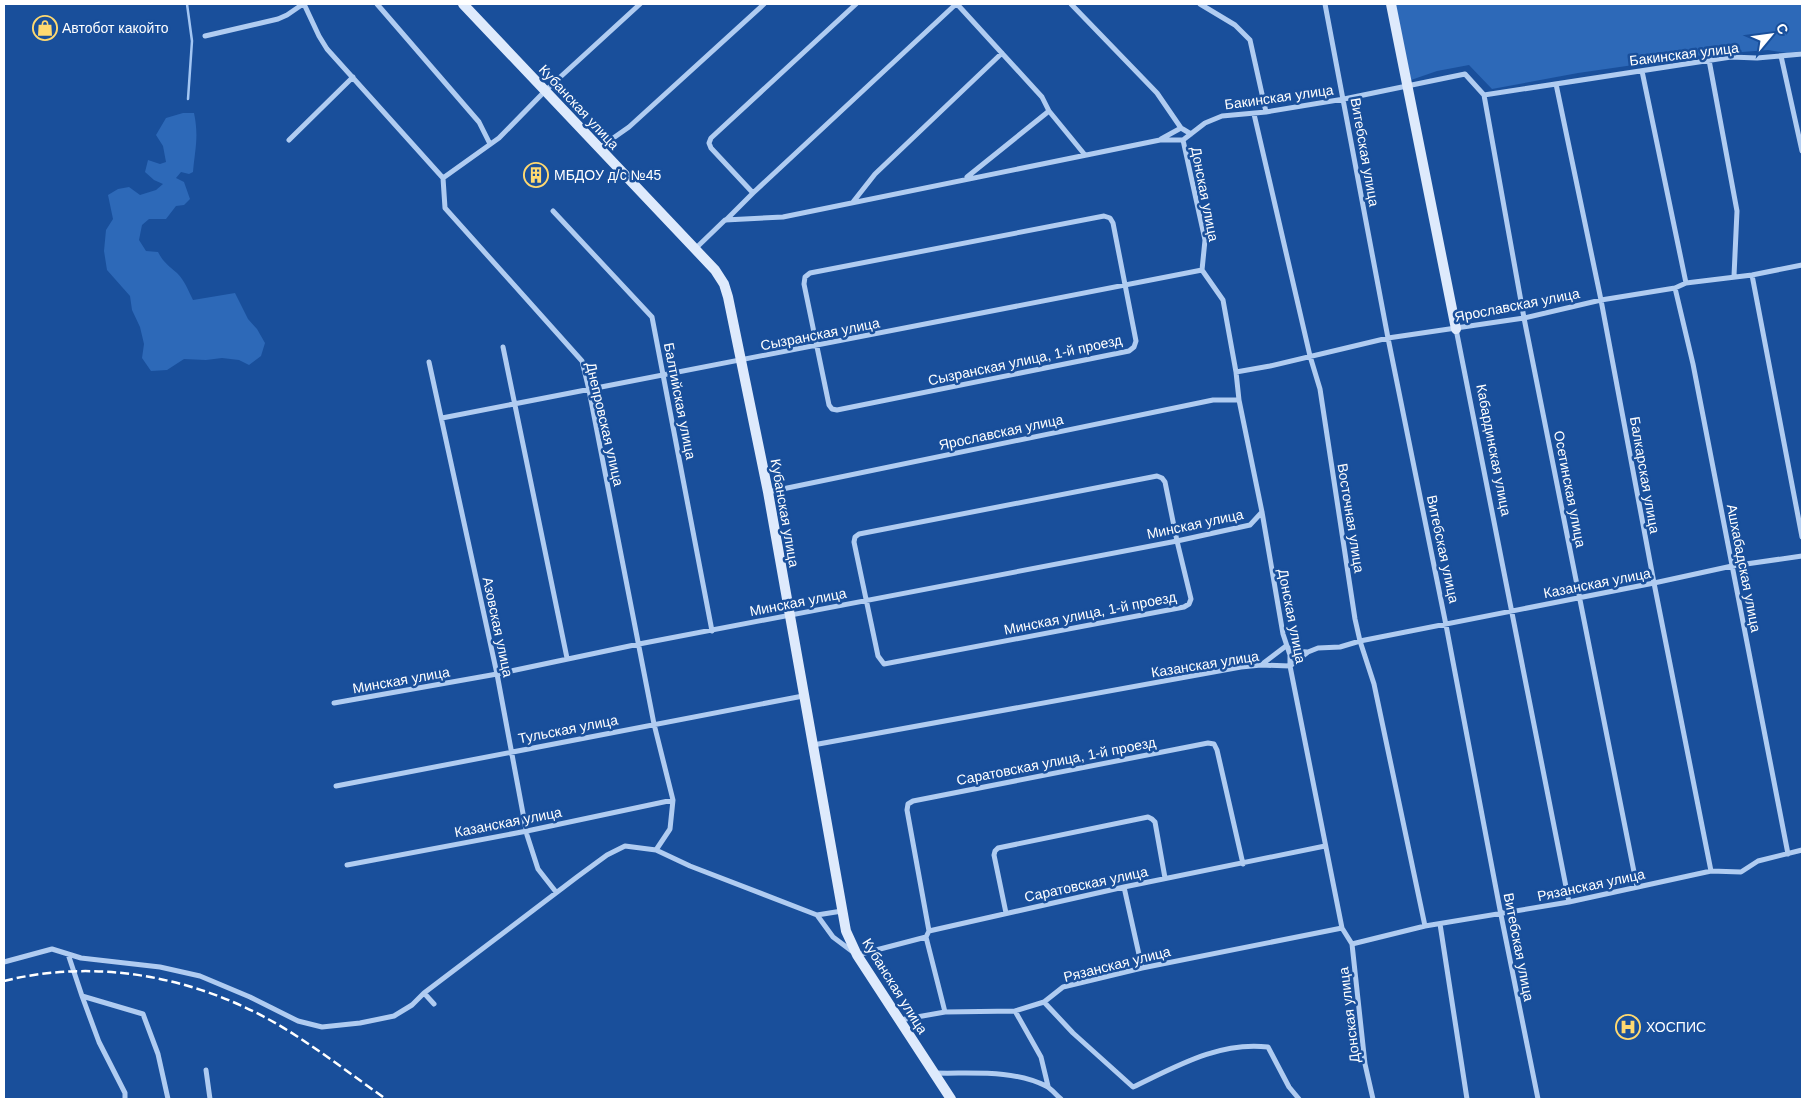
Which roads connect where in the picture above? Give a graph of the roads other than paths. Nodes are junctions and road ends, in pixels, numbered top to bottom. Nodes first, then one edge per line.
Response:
1 (303, 4) edge
2 (378, 4) edge
3 (463, 4) edge
4 (640, 4) edge
5 (764, 4) edge
6 (856, 4) edge
7 (957, 4) edge
8 (1071, 4) edge
9 (1200, 4) edge
10 (1325, 4) edge
11 (1391, 4) edge
12 (205, 36) dead end
13 (1002, 53) junction
14 (1802, 54) edge
15 (1781, 56) junction
16 (1709, 60) junction
17 (1642, 71) junction
18 (353, 77) junction
19 (1556, 84) junction
20 (1408, 86) junction
21 (545, 91) junction
22 (1484, 95) junction
23 (1344, 99) junction
24 (1049, 111) junction
25 (1266, 112) junction
26 (1254, 114) junction
27 (1181, 128) junction
28 (1191, 134) junction
29 (289, 140) dead end
30 (1160, 140) junction
31 (1183, 140) junction
32 (490, 144) junction
33 (598, 148) junction
34 (1802, 151) edge
35 (1085, 155) junction
36 (443, 178) junction
37 (964, 179) junction
38 (753, 193) junction
39 (852, 202) junction
40 (553, 211) dead end
41 (725, 220) junction
42 (695, 249) junction
43 (1802, 265) edge
44 (1202, 270) junction
45 (1752, 275) junction
46 (1734, 276) junction
47 (1686, 283) junction
48 (1126, 285) junction
49 (1675, 288) junction
50 (1601, 300) junction
51 (1524, 318) junction
52 (1456, 329) junction
53 (1388, 338) junction
54 (818, 346) junction
55 (503, 347) dead end
56 (1310, 356) junction
57 (741, 361) junction
58 (429, 362) dead end
59 (1236, 372) junction
60 (664, 376) junction
61 (589, 390) junction
62 (1239, 400) junction
63 (514, 403) junction
64 (442, 418) junction
65 (768, 492) junction
66 (1262, 512) junction
67 (1802, 537) edge
68 (1177, 541) junction
69 (1802, 556) edge
70 (1732, 566) junction
71 (1654, 583) junction
72 (1580, 598) junction
73 (865, 601) junction
74 (1511, 610) junction
75 (789, 615) junction
76 (1446, 625) junction
77 (712, 631) junction
78 (1360, 642) junction
79 (639, 644) junction
80 (1286, 646) junction
81 (1308, 652) junction
82 (568, 658) junction
83 (1261, 665) junction
84 (1290, 666) junction
85 (497, 674) junction
86 (803, 696) junction
87 (334, 703) dead end
88 (654, 724) junction
89 (812, 746) junction
90 (511, 751) junction
91 (336, 786) dead end
92 (673, 800) junction
93 (526, 831) junction
94 (1325, 846) junction
95 (656, 850) junction
96 (1802, 850) edge
97 (1788, 854) junction
98 (346, 864) dead end
99 (1243, 864) junction
100 (1711, 871) junction
101 (1165, 878) junction
102 (1124, 886) junction
103 (1638, 887) junction
104 (556, 892) junction
105 (1569, 902) junction
106 (842, 911) junction
107 (1006, 913) junction
108 (817, 915) junction
109 (1500, 915) junction
110 (1440, 924) junction
111 (1425, 926) junction
112 (1342, 928) junction
113 (929, 931) junction
114 (926, 937) junction
115 (1352, 944) junction
116 (68, 954) junction
117 (858, 954) junction
118 (4, 962) edge
119 (1142, 968) junction
120 (424, 993) junction
121 (82, 996) junction
122 (1044, 1002) junction
123 (434, 1004) dead end
124 (1015, 1011) junction
125 (944, 1012) junction
126 (900, 1020) junction
127 (206, 1070) dead end
128 (934, 1073) junction
129 (1048, 1086) junction
130 (125, 1099) edge
131 (168, 1099) edge
132 (210, 1099) edge
133 (950, 1099) edge
134 (1060, 1099) edge
135 (1298, 1099) edge
136 (1373, 1099) edge
137 (1467, 1099) edge
138 (1538, 1099) edge

1 - 12 street
1 - 18 street
2 - 32 street
3 - 21 street, Кубанская улица
4 - 21 street
5 - 33 street
6 - 38 street
7 - 13 street
7 - 38 street
8 - 27 street
9 - 25 street
10 - 23 street, Витебская улица
11 - 20 street, Кабардинская улица
13 - 24 street
13 - 39 street
14 - 15 street, Бакинская улица
15 - 16 street, Бакинская улица
15 - 34 street
16 - 17 street, Бакинская улица
16 - 46 street
17 - 19 street, Бакинская улица
17 - 47 street
18 - 29 street
18 - 36 street
19 - 22 street, Бакинская улица
19 - 50 street, Балкарская улица
20 - 22 street, Бакинская улица
20 - 23 street, Бакинская улица
20 - 52 street, Кабардинская улица
21 - 32 street
21 - 33 street, Кубанская улица
22 - 51 street, Осетинская улица
23 - 25 street, Бакинская улица
23 - 53 street, Витебская улица
24 - 35 street
24 - 37 street
25 - 26 street, Бакинская улица
26 - 28 street, Бакинская улица
26 - 56 street, Восточная улица
27 - 28 street
27 - 30 street
28 - 31 street, Бакинская улица
30 - 31 street
30 - 35 street
31 - 44 street, Донская улица
32 - 36 street
33 - 42 street, Кубанская улица
35 - 37 street
36 - 61 street, Днепровская улица
37 - 39 street
38 - 41 street
39 - 41 street
40 - 60 street, Балтийская улица
41 - 42 street
42 - 57 street, Кубанская улица
43 - 45 street, Ярославская улица
44 - 48 street, Сызранская улица
44 - 59 street, Донская улица
45 - 46 street, Ярославская улица
45 - 67 street
46 - 47 street, Ярославская улица
47 - 49 street, Ярославская улица
48 - 54 street, Сызранская улица
48 - 54 street, Сызранская улица, 1-й проезд
48 - 54 street, Сызранская улица, 1-й проезд
49 - 50 street, Ярославская улица
49 - 70 street, Ашхабадская улица
50 - 51 street, Ярославская улица
50 - 71 street, Балкарская улица
51 - 52 street, Ярославская улица
51 - 72 street, Осетинская улица
52 - 53 street, Ярославская улица
52 - 74 street, Кабардинская улица
53 - 56 street, Ярославская улица
53 - 76 street, Витебская улица
54 - 57 street, Сызранская улица
55 - 63 street
56 - 59 street, Ярославская улица
56 - 78 street, Восточная улица
57 - 60 street, Сызранская улица
57 - 65 street, Кубанская улица
58 - 64 street, Азовская улица
59 - 62 street, Донская улица
60 - 61 street, Сызранская улица
60 - 77 street, Балтийская улица
61 - 63 street, Сызранская улица
61 - 79 street, Днепровская улица
62 - 65 street, Ярославская улица
62 - 66 street, Донская улица
63 - 64 street, Сызранская улица
63 - 82 street
64 - 85 street, Азовская улица
65 - 75 street, Кубанская улица
66 - 68 street, Минская улица
66 - 80 street, Донская улица
68 - 73 street, Минская улица
68 - 73 street, Минская улица, 1-й проезд
68 - 73 street, Минская улица, 1-й проезд
69 - 70 street, Казанская улица
70 - 71 street, Казанская улица
70 - 97 street, Ашхабадская улица
71 - 72 street, Казанская улица
71 - 100 street, Балкарская улица
72 - 74 street, Казанская улица
72 - 103 street, Осетинская улица
73 - 75 street, Минская улица
74 - 76 street, Казанская улица
74 - 105 street, Кабардинская улица
75 - 77 street, Минская улица
75 - 86 street, Кубанская улица
76 - 78 street, Казанская улица
76 - 109 street, Витебская улица
77 - 79 street, Минская улица
78 - 81 street, Казанская улица
78 - 111 street, Восточная улица
79 - 82 street, Минская улица
79 - 88 street, Днепровская улица
80 - 81 street
80 - 83 street
80 - 84 street, Донская улица
81 - 84 street, Казанская улица
82 - 85 street, Минская улица
83 - 84 street, Казанская улица
83 - 89 street, Казанская улица
84 - 94 street, Донская улица
85 - 87 street, Минская улица
85 - 90 street, Азовская улица
86 - 88 street, Тульская улица
86 - 89 street, Кубанская улица
88 - 90 street, Тульская улица
88 - 92 street, Днепровская улица
89 - 106 street, Кубанская улица
90 - 91 street, Тульская улица
90 - 93 street, Азовская улица
92 - 93 street, Казанская улица
92 - 95 street, Днепровская улица
93 - 98 street, Казанская улица
93 - 104 street, Азовская улица
94 - 99 street, Саратовская улица
94 - 112 street, Донская улица
95 - 104 street
95 - 108 street
96 - 97 street, Рязанская улица
97 - 100 street, Рязанская улица
99 - 101 street, Саратовская улица
99 - 113 street, Саратовская улица, 1-й проезд
100 - 103 street, Рязанская улица
101 - 102 street, Саратовская улица
101 - 107 street
102 - 107 street, Саратовская улица
102 - 119 street
103 - 105 street, Рязанская улица
104 - 120 street
105 - 109 street, Рязанская улица
106 - 108 street
106 - 117 street, Кубанская улица
107 - 113 street, Саратовская улица
108 - 117 street
109 - 110 street, Рязанская улица
109 - 138 street, Витебская улица
110 - 111 street, Рязанская улица
110 - 137 street
111 - 115 street, Рязанская улица
112 - 115 street, Донская улица
112 - 119 street, Рязанская улица
113 - 114 street
114 - 117 street
114 - 125 street
115 - 136 street, Донская улица
116 - 118 street
116 - 120 street
116 - 121 street
117 - 126 street, Кубанская улица
119 - 122 street, Рязанская улица
120 - 123 street
121 - 130 street
121 - 131 street
122 - 124 street, Рязанская улица
122 - 135 street
124 - 125 street, Рязанская улица
124 - 129 street
125 - 126 street, Рязанская улица
126 - 128 street, Кубанская улица
127 - 132 street
128 - 129 street
128 - 133 street, Кубанская улица
129 - 134 street

